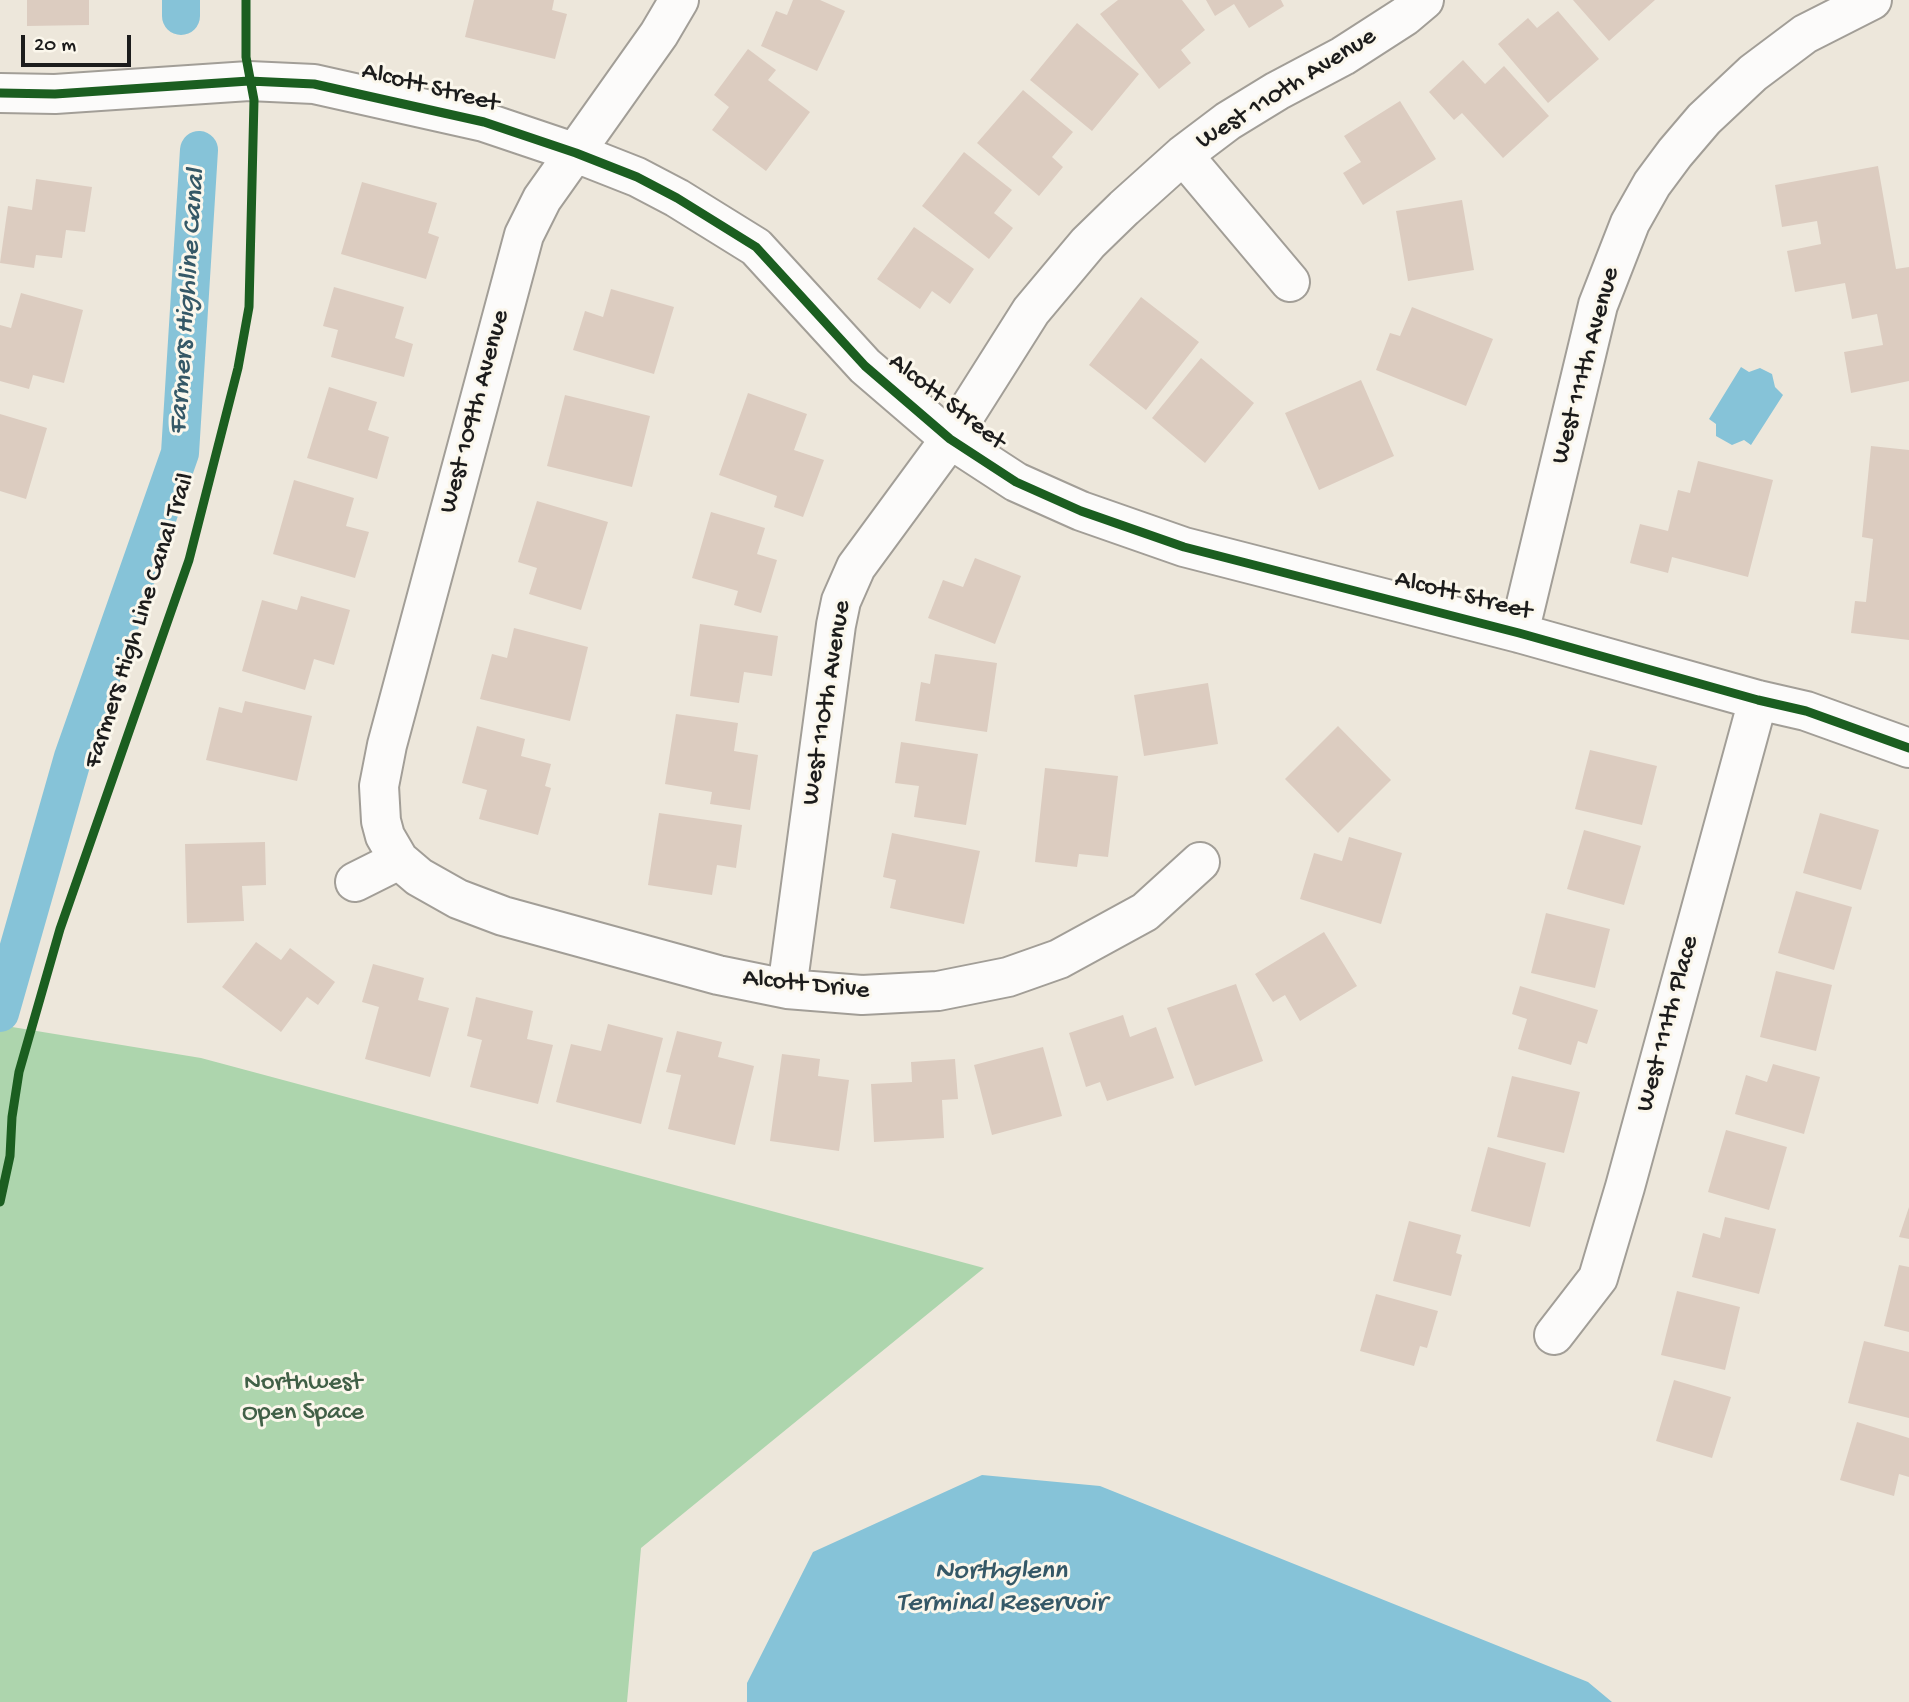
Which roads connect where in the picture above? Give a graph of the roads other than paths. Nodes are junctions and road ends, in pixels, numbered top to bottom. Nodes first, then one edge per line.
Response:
1 (678, 0) edge
2 (1424, 0) edge
3 (1872, 0) edge
4 (0, 93) edge
5 (576, 153) junction
6 (1183, 155) junction
7 (1290, 282) dead end
8 (950, 439) junction
9 (1519, 633) junction
10 (1758, 700) junction
11 (1909, 748) edge
12 (398, 860) junction
13 (1200, 862) dead end
14 (355, 882) dead end
15 (787, 989) junction
16 (1554, 1335) dead end

1 - 5 street, West 109th Avenue
2 - 6 street, West 110th Avenue
3 - 9 street, West 111th Avenue
4 - 5 street, Alcott Street
5 - 8 street, Alcott Street
5 - 12 street, West 109th Avenue
6 - 7 street, West 110th Avenue
6 - 8 street, West 110th Avenue
8 - 9 street, Alcott Street
8 - 15 street, West 110th Avenue
9 - 10 street, Alcott Street
10 - 11 street, Alcott Street
10 - 16 street, West 111th Place
12 - 14 street
12 - 15 street, Alcott Drive
13 - 15 street, Alcott Drive

